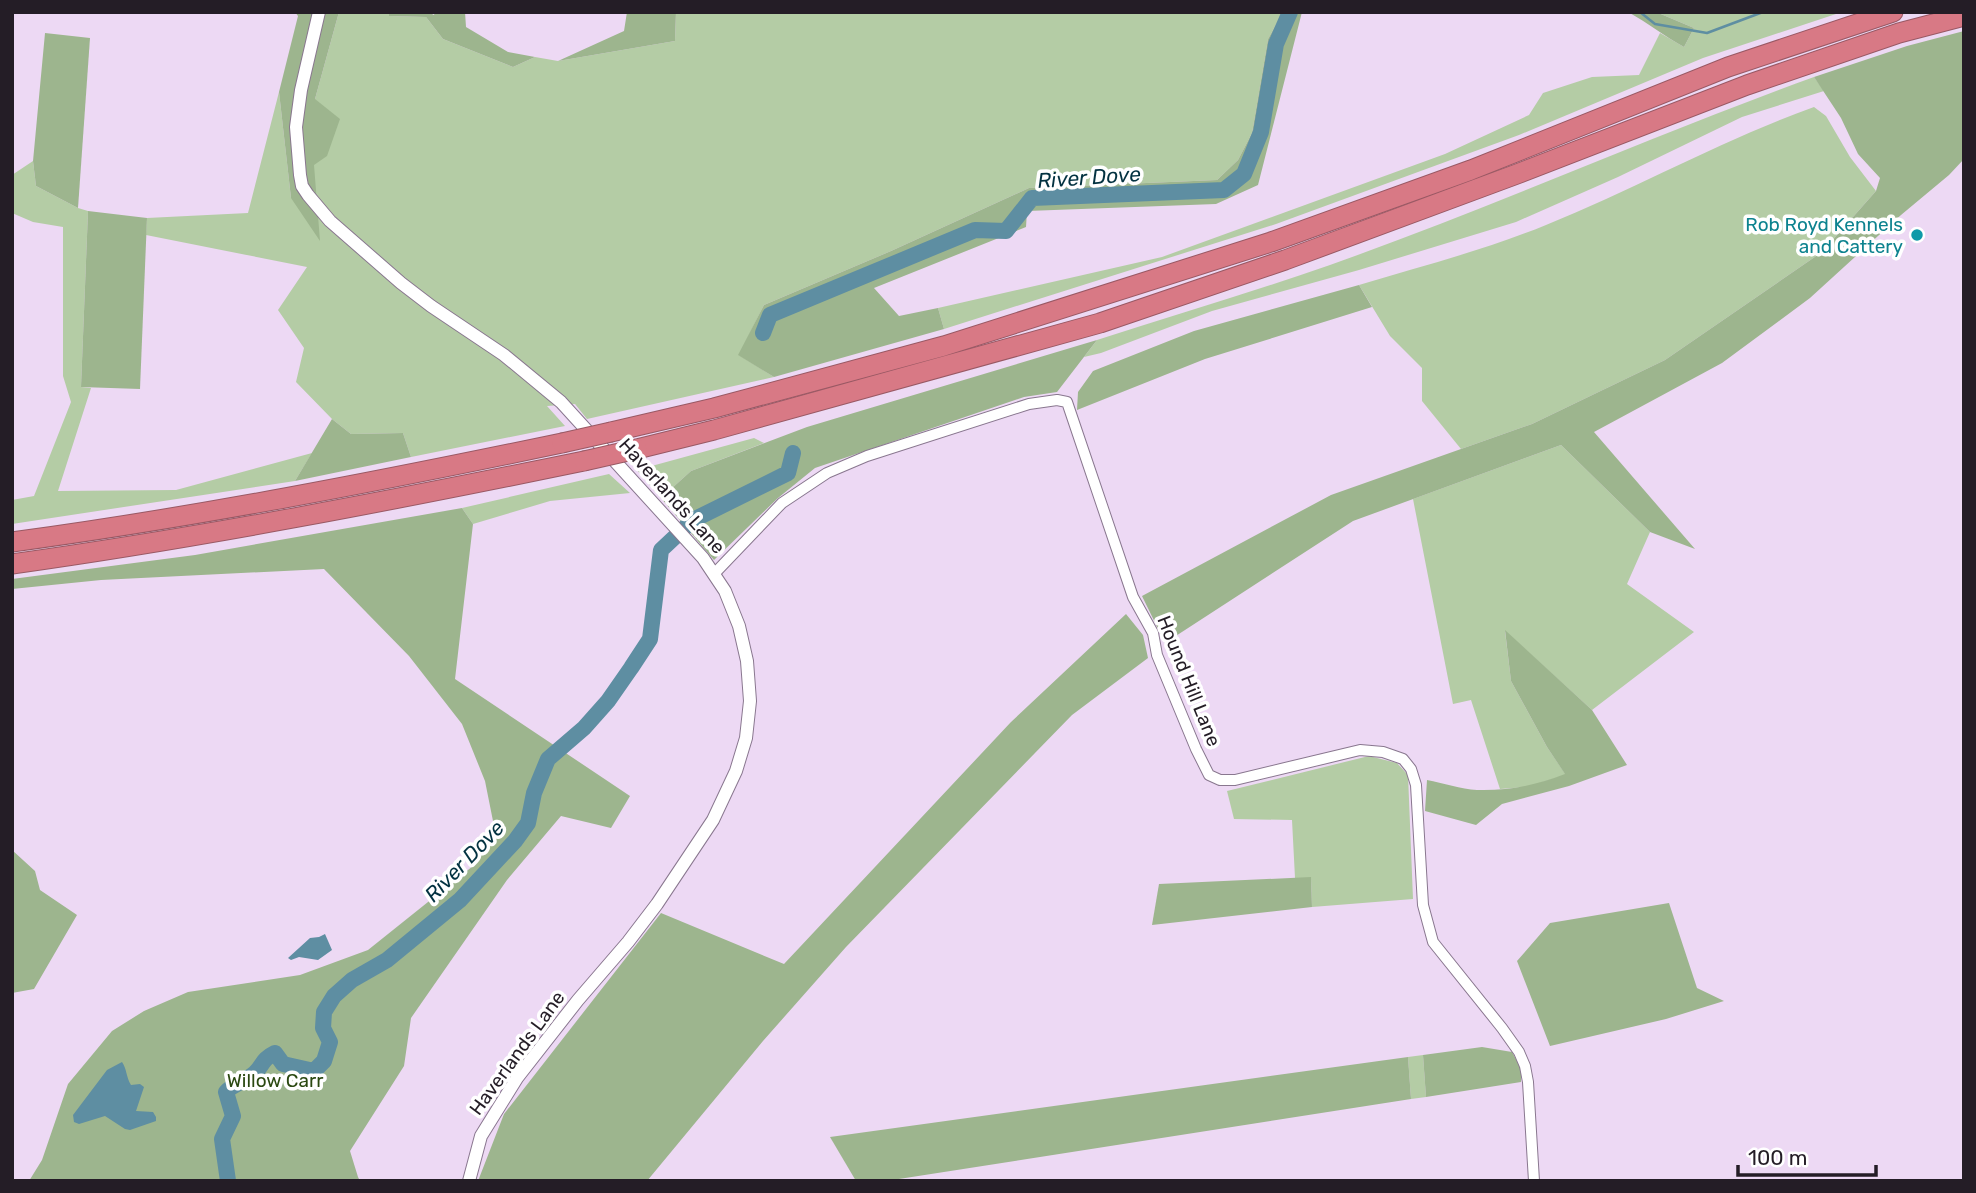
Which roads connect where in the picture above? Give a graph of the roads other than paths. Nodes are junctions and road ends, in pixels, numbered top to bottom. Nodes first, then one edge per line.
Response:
1 (319, 12) edge
2 (1893, 12) edge
3 (1964, 16) edge
4 (12, 542) edge
5 (12, 564) edge
6 (715, 574) junction
7 (469, 1181) edge
8 (1534, 1181) edge

1 - 6 street, Haverlands Lane
2 - 4 highway, bridge
3 - 5 highway, bridge
6 - 7 street, Haverlands Lane
6 - 8 street, Hound Hill Lane

